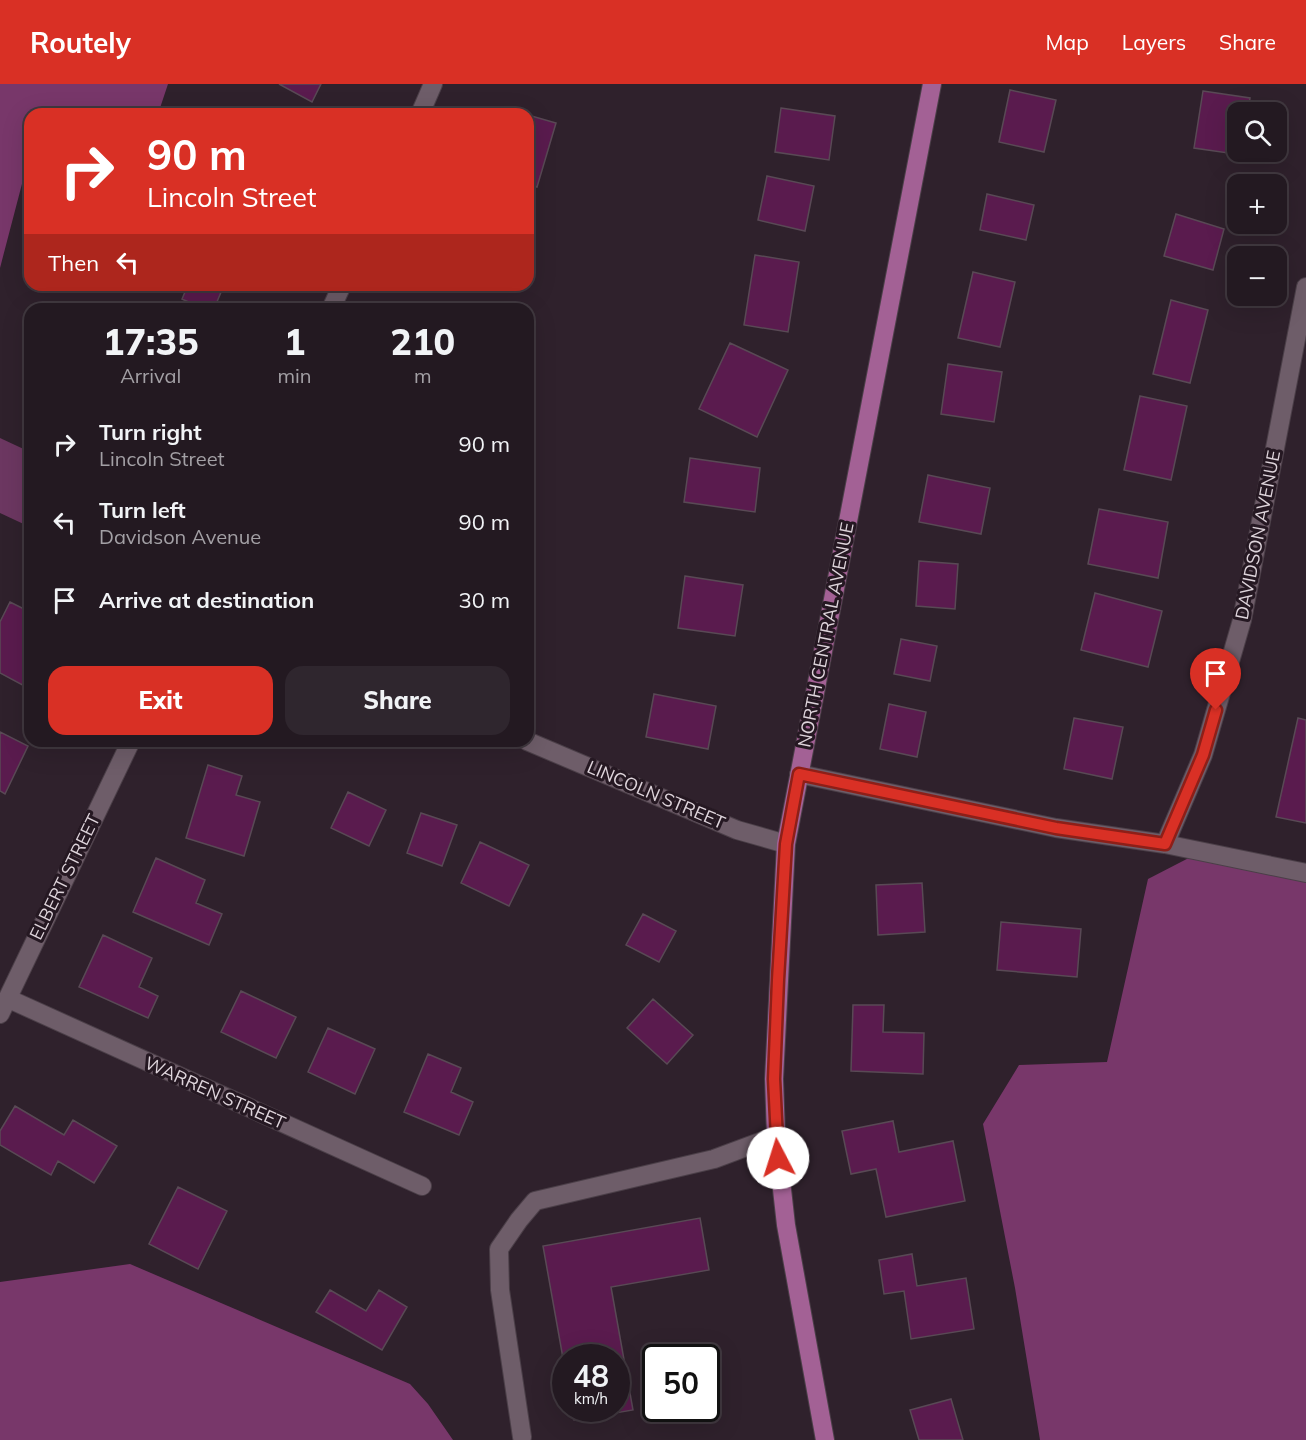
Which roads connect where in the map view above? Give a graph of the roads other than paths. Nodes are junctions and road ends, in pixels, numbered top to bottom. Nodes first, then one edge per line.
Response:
1 (433, 84) edge
2 (932, 84) edge
3 (423, 108) edge
4 (1306, 287) edge
5 (534, 744) edge
6 (128, 747) edge
7 (799, 774) junction
8 (786, 844) junction
9 (1165, 844) junction
10 (1306, 873) edge
11 (4, 1006) edge
12 (776, 1136) junction
13 (422, 1186) dead end
14 (522, 1437) dead end
15 (825, 1440) edge

1 - 3 street
2 - 7 main road, NORTH CENTRAL AVENUE
4 - 9 street, DAVIDSON AVENUE
5 - 8 street, LINCOLN STREET
6 - 11 street, ELBERT STREET
7 - 8 main road, NORTH CENTRAL AVENUE
7 - 9 street
8 - 12 main road, NORTH CENTRAL AVENUE
9 - 10 street
11 - 13 street, WARREN STREET
12 - 14 street
12 - 15 main road, NORTH CENTRAL AVENUE

